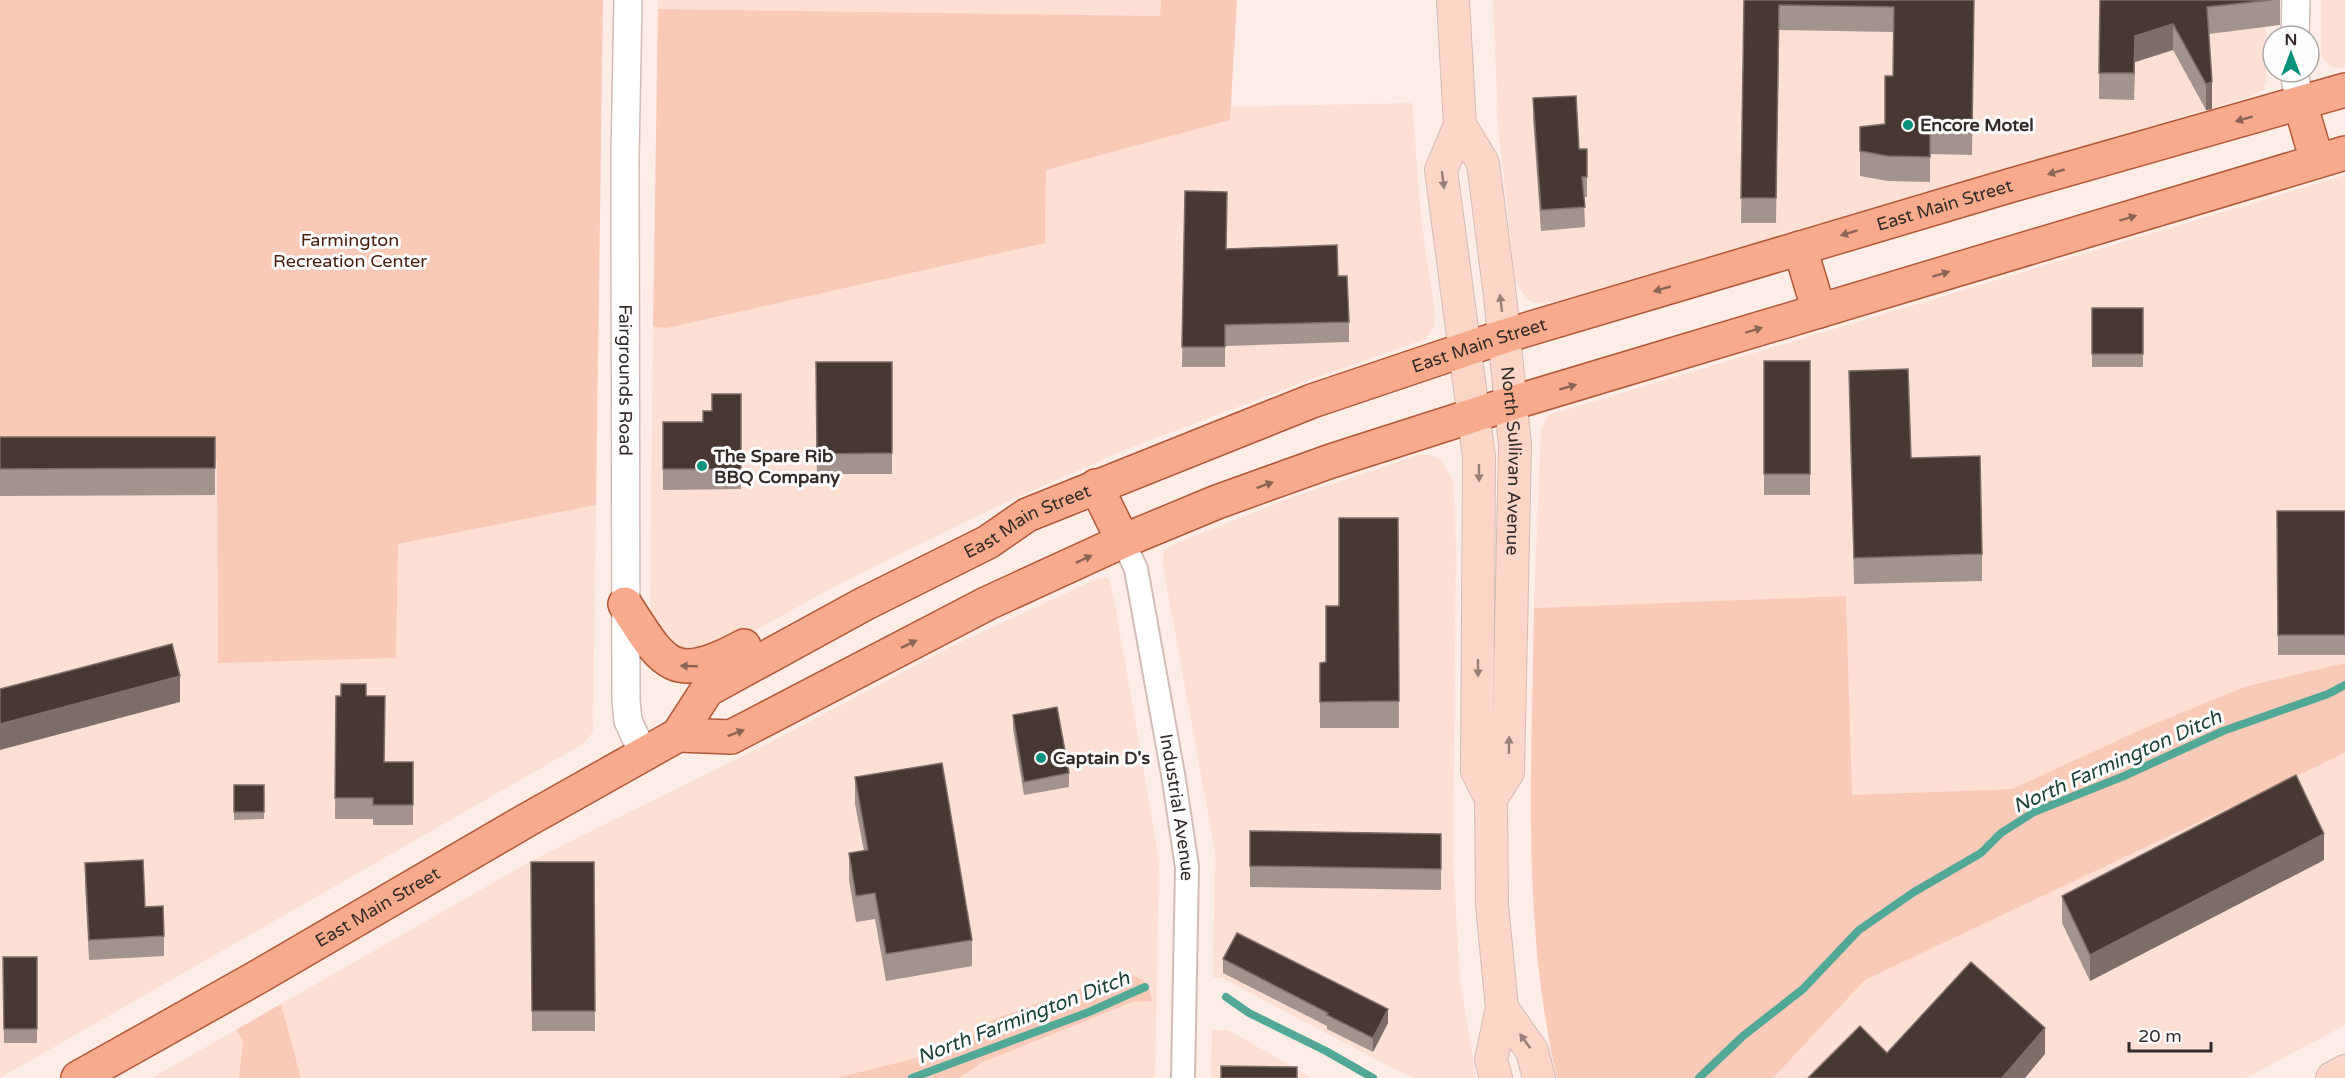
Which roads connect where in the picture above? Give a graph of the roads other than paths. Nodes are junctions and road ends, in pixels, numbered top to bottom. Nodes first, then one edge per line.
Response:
1 (628, 0) edge
2 (1453, 0) edge
3 (2296, 0) edge
4 (2295, 24) edge
5 (2297, 88) edge
6 (2345, 90) edge
7 (1460, 125) junction
8 (2331, 157) edge
9 (1800, 248) junction
10 (1819, 310) junction
11 (1504, 336) junction
12 (1466, 348) junction
13 (1512, 403) junction
14 (1474, 414) junction
15 (1096, 486) junction
16 (1027, 515) junction
17 (1124, 541) junction
18 (624, 604) junction
19 (678, 735) junction
20 (644, 755) junction
21 (1491, 799) junction
22 (1502, 1008) junction
23 (2345, 1071) edge
24 (78, 1078) edge
25 (1183, 1078) edge
26 (1496, 1078) edge
27 (1539, 1078) edge
28 (2332, 1078) edge

1 - 18 street, Fairgrounds Road
2 - 7 main road, North Sullivan Avenue
3 - 4 street
5 - 6 main road, East Main Street
5 - 8 main road
5 -> 9 main road, East Main Street
11 -> 7 main road, North Sullivan Avenue
7 -> 12 main road, North Sullivan Avenue
10 -> 8 main road
9 - 10 main road
9 -> 11 main road, East Main Street
13 -> 10 main road
11 - 12 main road, East Main Street
11 - 13 main road, North Sullivan Avenue
12 - 14 main road, North Sullivan Avenue
12 - 15 main road, East Main Street
13 - 14 main road
21 -> 13 main road, North Sullivan Avenue
17 -> 14 main road
14 -> 21 main road, North Sullivan Avenue
15 - 16 main road, East Main Street
15 - 17 main road
16 -> 18 main road
16 - 19 main road, East Main Street
19 -> 17 main road
17 - 25 street, Industrial Avenue
18 - 20 street, Fairgrounds Road
19 - 20 main road, East Main Street
20 - 24 main road, East Main Street
21 - 22 main road, North Sullivan Avenue
22 - 26 main road, North Sullivan Avenue
27 -> 22 main road, North Sullivan Avenue
23 - 28 main road

